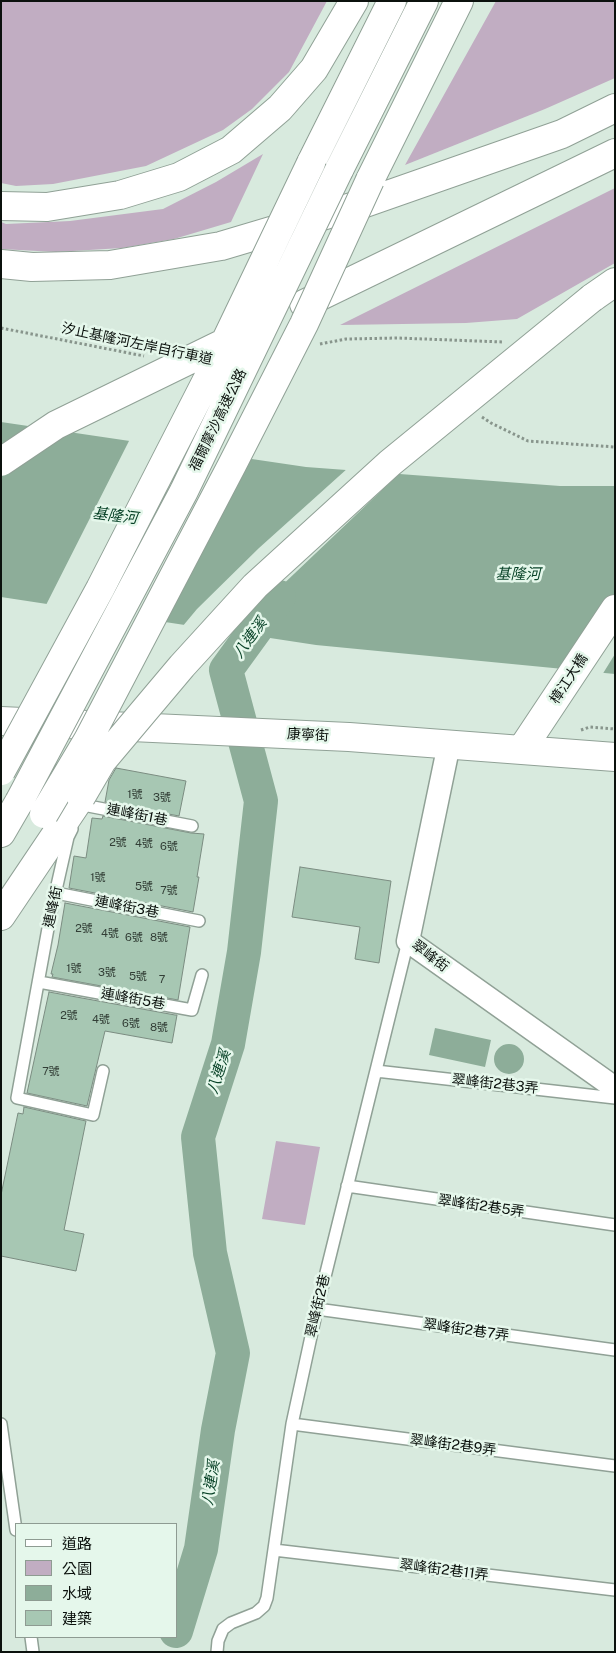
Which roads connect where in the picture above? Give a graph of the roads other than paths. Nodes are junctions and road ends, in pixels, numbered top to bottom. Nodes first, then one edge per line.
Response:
1 (354, 1) edge
2 (392, 1) edge
3 (424, 1) edge
4 (459, 1) edge
5 (615, 108) edge
6 (615, 153) edge
7 (1, 206) edge
8 (1, 264) edge
9 (615, 282) edge
10 (1, 462) edge
11 (615, 609) edge
12 (1, 721) edge
13 (135, 727) junction
14 (449, 744) junction
15 (522, 749) junction
16 (615, 757) edge
17 (1, 772) edge
18 (82, 801) junction
19 (192, 826) dead end
20 (1, 833) edge
21 (56, 893) junction
22 (1, 912) edge
23 (1, 916) edge
24 (199, 921) dead end
25 (408, 941) junction
26 (202, 975) dead end
27 (39, 982) junction
28 (103, 1071) dead end
29 (376, 1071) junction
30 (615, 1088) edge
31 (615, 1098) edge
32 (347, 1186) junction
33 (615, 1225) edge
34 (317, 1309) junction
35 (615, 1350) edge
36 (1, 1424) edge
37 (292, 1424) junction
38 (615, 1466) edge
39 (15, 1523) edge
40 (274, 1550) junction
41 (615, 1590) edge
42 (30, 1638) edge
43 (33, 1652) edge
44 (217, 1652) edge

1 - 7 main road
2 - 17 main road, 福爾摩沙高速公路, bridge
3 - 20 main road, 福爾摩沙高速公路, bridge
4 - 22 main road, bridge
5 - 8 main road
6 - 10 main road, bridge
9 - 18 main road, bridge
11 - 15 main road, 樟江大橋
12 - 13 main road, 康寧街
13 - 14 main road, 康寧街
13 - 18 lane, 連峰街
14 - 15 main road, 康寧街
14 - 25 street, 翠峰街
15 - 16 main road, 康寧街
18 - 19 lane, 連峰街1巷
18 - 21 lane, 連峰街
18 - 23 main road
21 - 24 lane, 連峰街3巷
21 - 27 lane, 連峰街
25 - 29 lane, 翠峰街2巷
25 - 30 street, 翠峰街
26 - 27 lane, 連峰街5巷
27 - 28 lane, 連峰街
29 - 31 lane, 翠峰街2巷3弄
29 - 32 lane, 翠峰街2巷
32 - 33 lane, 翠峰街2巷5弄
32 - 34 lane, 翠峰街2巷
34 - 35 lane, 翠峰街2巷7弄
34 - 37 lane, 翠峰街2巷
36 - 39 lane
37 - 38 lane, 翠峰街2巷9弄
37 - 40 lane, 翠峰街2巷
40 - 41 lane, 翠峰街2巷11弄
40 - 44 lane, 翠峰街2巷
42 - 43 lane

